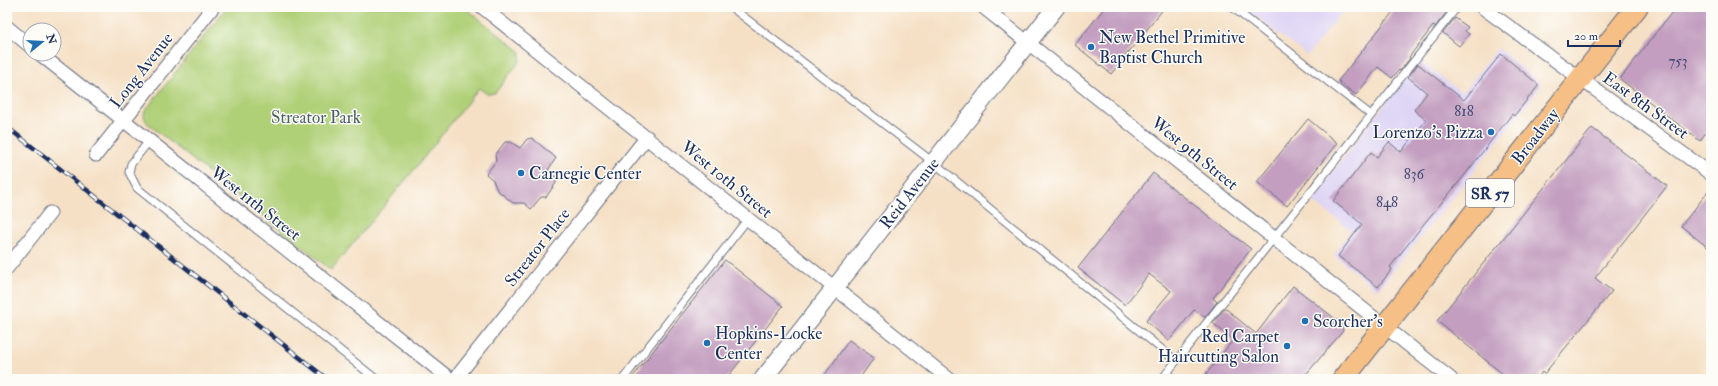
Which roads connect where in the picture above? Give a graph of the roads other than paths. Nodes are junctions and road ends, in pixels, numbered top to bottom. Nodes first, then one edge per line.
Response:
1 (213, 7) edge
2 (732, 7) edge
3 (983, 7) edge
4 (1056, 7) edge
5 (1232, 7) edge
6 (1456, 7) edge
7 (1482, 7) edge
8 (1637, 7) edge
9 (484, 8) edge
10 (7, 27) edge
11 (22, 39) edge
12 (1028, 42) junction
13 (50, 62) edge
14 (1580, 79) junction
15 (1371, 115) junction
16 (123, 121) junction
17 (647, 137) junction
18 (149, 141) junction
19 (96, 155) dead end
20 (933, 162) junction
21 (1711, 174) edge
22 (50, 213) dead end
23 (747, 220) junction
24 (1273, 238) junction
25 (7, 268) edge
26 (834, 289) junction
27 (1385, 326) junction
28 (1176, 360) junction
29 (376, 379) edge
30 (450, 379) edge
31 (455, 379) edge
32 (623, 379) edge
33 (763, 379) edge
34 (949, 379) edge
35 (1162, 379) edge
36 (1343, 379) edge
37 (1451, 379) edge

1 - 16 street, Long Avenue
2 - 20 lane
3 - 12 street, West 9th Street
4 - 12 street, Reid Avenue
5 - 15 lane
6 - 15 lane
7 - 14 street, East 8th Street
8 - 14 main road, Broadway / SR 57
9 - 17 street, West 10th Street
10 - 11 street
12 - 20 street, Reid Avenue
12 - 24 street, West 9th Street
13 - 16 street, West 11th Street
14 - 21 street, East 8th Street
14 - 27 main road, Broadway / SR 57
15 - 24 lane
16 - 18 street, West 11th Street
16 - 19 street, Long Avenue
17 - 23 street, West 10th Street
17 - 31 street, Streator Place
18 - 29 lane
18 - 30 street, West 11th Street
20 - 26 street, Reid Avenue
20 - 28 lane
22 - 25 street
23 - 26 street, West 10th Street
23 - 32 lane
24 - 27 street, West 9th Street
24 - 28 lane
26 - 33 street, Reid Avenue
26 - 34 street, West 10th Street
27 - 36 main road, Broadway / SR 57
27 - 37 street, West 9th Street
28 - 35 lane

